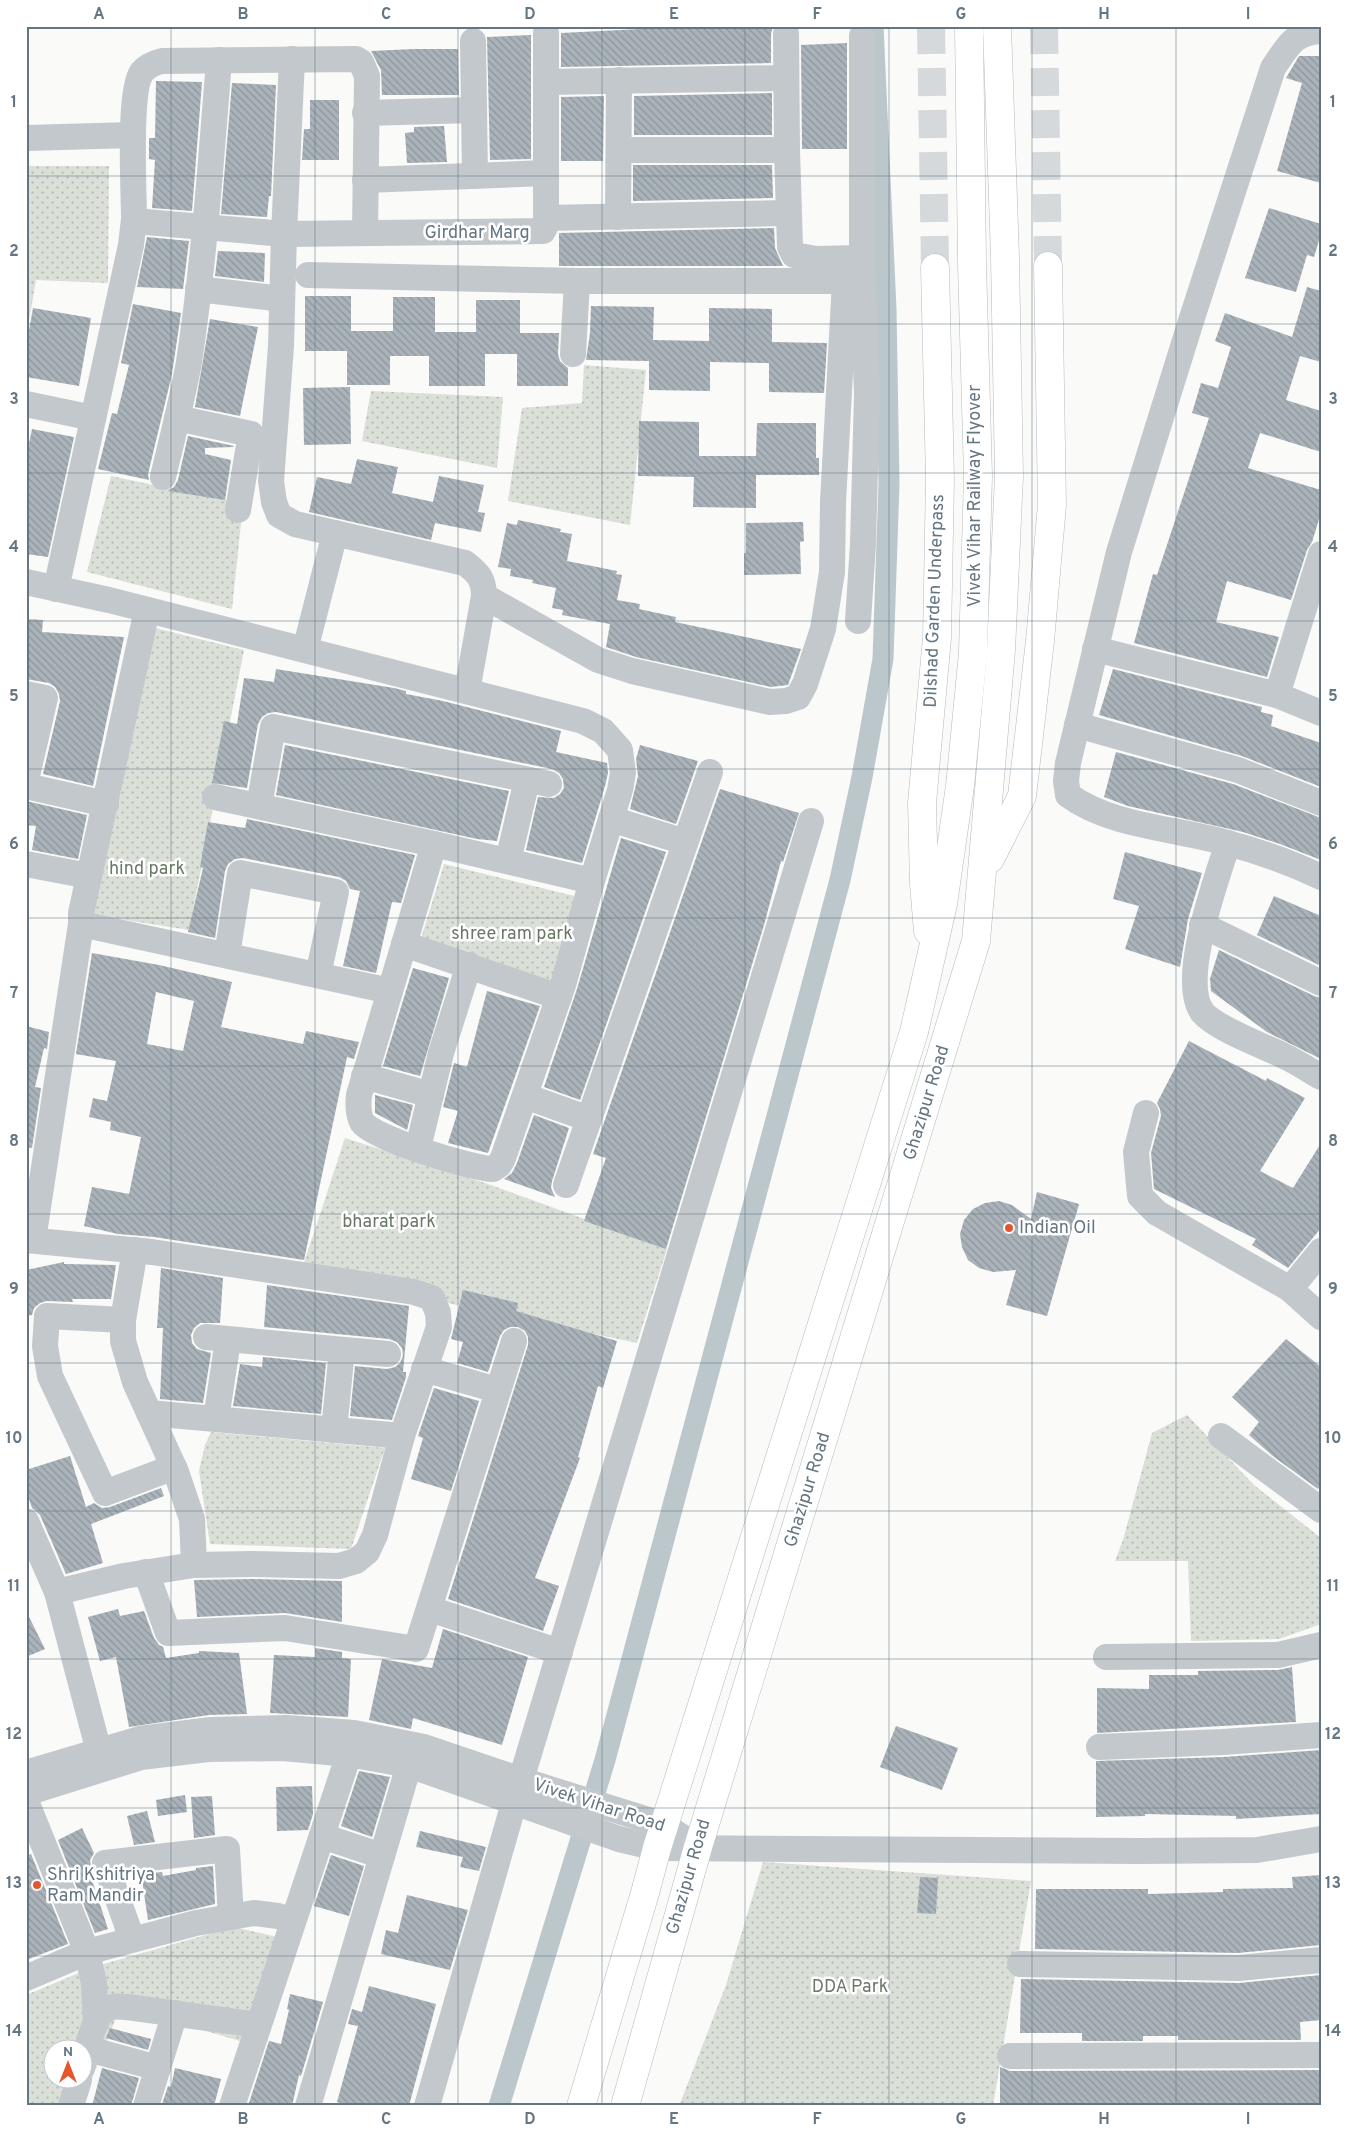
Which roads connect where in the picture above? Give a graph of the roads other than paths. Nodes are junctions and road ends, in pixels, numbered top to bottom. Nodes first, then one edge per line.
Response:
1 (969, 26) edge
2 (997, 26) edge
3 (1321, 31) edge
4 (546, 34) dead end
5 (786, 34) dead end
6 (862, 36) dead end
7 (473, 41) dead end
8 (292, 59) junction
9 (219, 60) junction
10 (786, 78) junction
11 (619, 80) junction
12 (546, 82) junction
13 (474, 110) junction
14 (365, 113) junction
15 (133, 135) junction
16 (26, 138) edge
17 (619, 150) junction
18 (787, 150) junction
19 (546, 173) junction
20 (475, 176) junction
21 (365, 180) junction
22 (788, 213) junction
23 (618, 217) junction
24 (546, 218) junction
25 (134, 221) junction
26 (207, 227) junction
27 (365, 233) junction
28 (284, 234) junction
29 (862, 258) junction
30 (1048, 266) tunnel mouth
31 (935, 268) tunnel mouth
32 (308, 275) dead end
33 (577, 281) junction
34 (198, 290) junction
35 (282, 299) junction
36 (573, 354) dead end
37 (26, 404) edge
38 (93, 418) junction
39 (176, 418) junction
40 (163, 477) dead end
41 (238, 510) dead end
42 (335, 533) junction
43 (1321, 554) edge
44 (26, 582) edge
45 (56, 589) junction
46 (484, 596) junction
47 (147, 610) junction
48 (858, 621) dead end
49 (1095, 649) junction
50 (305, 650) junction
51 (466, 691) junction
52 (26, 694) edge
53 (1277, 695) junction
54 (1321, 713) edge
55 (1077, 725) junction
56 (710, 772) dead end
57 (26, 780) edge
58 (26, 786) edge
59 (215, 797) dead end
60 (1321, 803) edge
61 (106, 804) junction
62 (259, 806) junction
63 (611, 819) junction
64 (811, 821) dead end
65 (685, 842) junction
66 (1228, 843) junction
67 (434, 844) junction
68 (508, 861) junction
69 (26, 864) edge
70 (983, 874) junction
71 (89, 876) junction
72 (1321, 877) edge
73 (592, 881) junction
74 (81, 924) junction
75 (1202, 925) junction
76 (404, 944) junction
77 (226, 955) junction
78 (930, 963) junction
79 (470, 965) junction
80 (318, 975) junction
81 (1321, 983) edge
82 (390, 991) junction
83 (558, 997) junction
84 (364, 1076) junction
85 (1321, 1077) edge
86 (431, 1095) junction
87 (525, 1096) junction
88 (1146, 1113) dead end
89 (589, 1120) junction
90 (418, 1148) junction
91 (566, 1185) dead end
92 (30, 1240) edge
93 (134, 1250) junction
94 (1321, 1251) edge
95 (1290, 1289) junction
96 (1321, 1318) edge
97 (123, 1320) junction
98 (514, 1341) dead end
99 (342, 1350) junction
100 (388, 1354) dead end
101 (424, 1369) junction
102 (497, 1390) junction
103 (149, 1413) junction
104 (216, 1419) junction
105 (334, 1430) junction
106 (402, 1436) junction
107 (1221, 1436) dead end
108 (174, 1467) junction
109 (1321, 1510) edge
110 (26, 1521) edge
111 (194, 1565) junction
112 (146, 1572) junction
113 (57, 1592) junction
114 (430, 1609) junction
115 (1321, 1645) edge
116 (560, 1652) junction
117 (1106, 1657) dead end
118 (1321, 1735) edge
119 (1099, 1747) dead end
120 (349, 1754) junction
121 (101, 1761) junction
122 (409, 1765) junction
123 (26, 1773) edge
124 (518, 1791) junction
125 (26, 1793) edge
126 (26, 1800) edge
127 (558, 1805) junction
128 (322, 1836) junction
129 (660, 1836) junction
130 (1321, 1839) edge
131 (698, 1846) junction
132 (382, 1856) junction
133 (231, 1917) junction
134 (292, 1921) junction
135 (132, 1939) junction
136 (87, 1952) junction
137 (1321, 1960) edge
138 (1020, 1964) dead end
139 (26, 1978) edge
140 (175, 2013) junction
141 (96, 2022) junction
142 (258, 2025) junction
143 (90, 2040) edge
144 (1321, 2055) edge
145 (1010, 2056) dead end
146 (92, 2059) edge
147 (158, 2068) junction
148 (76, 2090) edge
149 (71, 2106) edge
150 (146, 2106) edge
151 (232, 2106) edge
152 (308, 2106) edge
153 (427, 2106) edge
154 (581, 2106) edge
155 (625, 2106) edge

1 - 78 main road, Vivek Vihar Railway Flyover
2 - 70 main road, Vivek Vihar Railway Flyover
3 - 49 street
4 - 12 street
5 - 10 street
6 - 29 street
7 - 13 street
8 - 9 street
8 - 14 street
8 - 28 street
9 - 15 street
9 - 26 street
10 - 11 street
10 - 18 street
11 - 12 street
11 - 17 street
12 - 19 street
13 - 14 street
13 - 20 street
14 - 21 street
15 - 16 street
15 - 25 street
17 - 18 street
17 - 23 street
18 - 22 street
19 - 20 street
19 - 24 street
20 - 21 street
21 - 27 street
22 - 23 street, Girdhar Marg
22 - 29 street
23 - 24 street, Girdhar Marg
24 - 27 street, Girdhar Marg
25 - 26 street, Girdhar Marg
25 - 38 street
26 - 28 street, Girdhar Marg
26 - 34 street
27 - 28 street, Girdhar Marg
28 - 35 street
29 - 48 street
30 - 70 main road
31 - 78 main road, Dilshad Garden Underpass
32 - 33 street
33 - 36 street
33 - 46 street
34 - 35 street
34 - 39 street
35 - 42 street
37 - 38 street
38 - 45 street
39 - 40 street
39 - 41 street
42 - 46 street
42 - 50 street
43 - 53 street
44 - 45 street
45 - 47 street
46 - 51 street
47 - 50 street
47 - 61 street
49 - 53 street
49 - 55 street
50 - 51 street
51 - 63 street
52 - 57 street
53 - 54 street
55 - 60 street
55 - 66 street
56 - 65 street
58 - 61 street
59 - 62 street
61 - 71 street
62 - 67 street
62 - 68 street
63 - 65 street
63 - 73 street
64 - 116 street
65 - 89 street
66 - 72 street
66 - 75 street
67 - 68 street
67 - 76 street
68 - 73 street
69 - 71 street
70 - 131 main road, Ghazipur Road
71 - 74 street
73 - 83 street
74 - 77 street
74 - 92 street
75 - 81 street
75 - 85 street
76 - 79 street
76 - 82 street
77 - 80 street
77 - 80 street
78 - 129 main road, Ghazipur Road
79 - 83 street
79 - 86 street
80 - 82 street
82 - 84 street
83 - 87 street
84 - 86 street
84 - 90 street
86 - 90 street
87 - 89 street
87 - 90 street
88 - 95 street
89 - 91 street
92 - 93 street
93 - 97 street
93 - 101 street
94 - 95 street
95 - 96 street
97 - 103 street
97 - 108 street
98 - 102 street
99 - 100 street
99 - 104 street
99 - 105 street
101 - 102 street
101 - 106 street
102 - 114 street
103 - 104 street
103 - 108 street
104 - 105 street
105 - 106 street
106 - 111 street
107 - 109 street
108 - 111 street
110 - 113 street
111 - 112 street
112 - 113 street
112 - 114 street
113 - 121 street
114 - 116 street
115 - 117 street
116 - 124 street
118 - 119 street
120 - 121 street, Vivek Vihar Road
120 - 122 street, Vivek Vihar Road
120 - 128 street
121 - 123 street, Vivek Vihar Road
121 - 124 street, Vivek Vihar Road
121 - 125 street, Vivek Vihar Road
122 - 124 street, Vivek Vihar Road
122 - 132 street
124 - 127 street, Vivek Vihar Road
124 - 153 street
126 - 136 street
127 - 129 street, Vivek Vihar Road
127 - 129 street, Vivek Vihar Road
128 - 132 street
128 - 134 street
129 - 131 street, Vivek Vihar Road
129 - 154 main road, Ghazipur Road
130 - 131 street, Vivek Vihar Road
131 - 155 main road, Ghazipur Road
132 - 152 street
133 - 134 street
133 - 135 street
133 - 135 street
134 - 142 street
135 - 136 street
136 - 139 street
136 - 141 street
137 - 138 street
140 - 141 street
140 - 142 street
140 - 147 street
141 - 143 street
142 - 151 street
144 - 145 street
146 - 147 street
147 - 150 street
148 - 149 street

